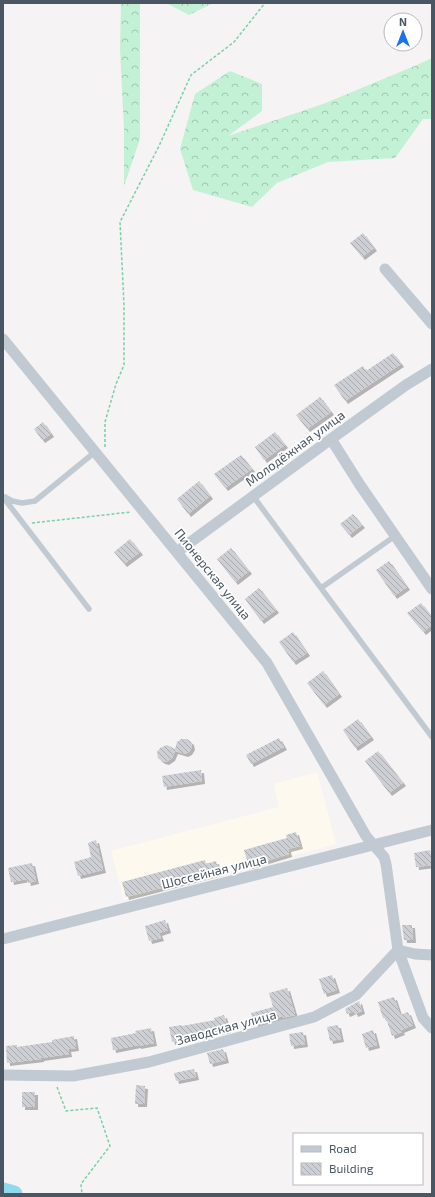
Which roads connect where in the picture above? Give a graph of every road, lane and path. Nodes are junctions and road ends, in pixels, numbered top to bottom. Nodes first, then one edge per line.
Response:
1 (265, 3) edge
2 (385, 269) dead end
3 (432, 324) edge
4 (3, 339) edge
5 (432, 369) edge
6 (331, 439) junction
7 (95, 452) junction
8 (105, 465) junction
9 (3, 496) edge
10 (254, 496) junction
11 (143, 511) junction
12 (24, 524) junction
13 (395, 536) junction
14 (177, 552) junction
15 (321, 588) junction
16 (432, 589) edge
17 (89, 609) dead end
18 (432, 737) edge
19 (432, 830) edge
20 (375, 845) junction
21 (3, 939) edge
22 (398, 950) junction
23 (432, 956) edge
24 (432, 1028) edge
25 (3, 1075) edge
26 (53, 1076) junction
27 (82, 1194) edge

1 - 8 path
2 - 3 street
4 - 7 street, Пионерская улица
5 - 6 street, Молодёжная улица
6 - 10 street, Молодёжная улица
6 - 13 street
7 - 8 street, Пионерская улица
7 - 9 lane
8 - 11 street, Пионерская улица
9 - 12 lane
10 - 14 street, Молодёжная улица
10 - 15 lane
11 - 12 path
11 - 14 street, Пионерская улица
12 - 17 lane
13 - 15 lane
13 - 16 street
14 - 20 street, Пионерская улица
15 - 18 lane
19 - 20 street, Шоссейная улица
20 - 21 street, Шоссейная улица
20 - 22 street, Пионерская улица
22 - 23 street
22 - 24 street, Пионерская улица
22 - 26 street, Заводская улица
25 - 26 street, Заводская улица
26 - 27 path

